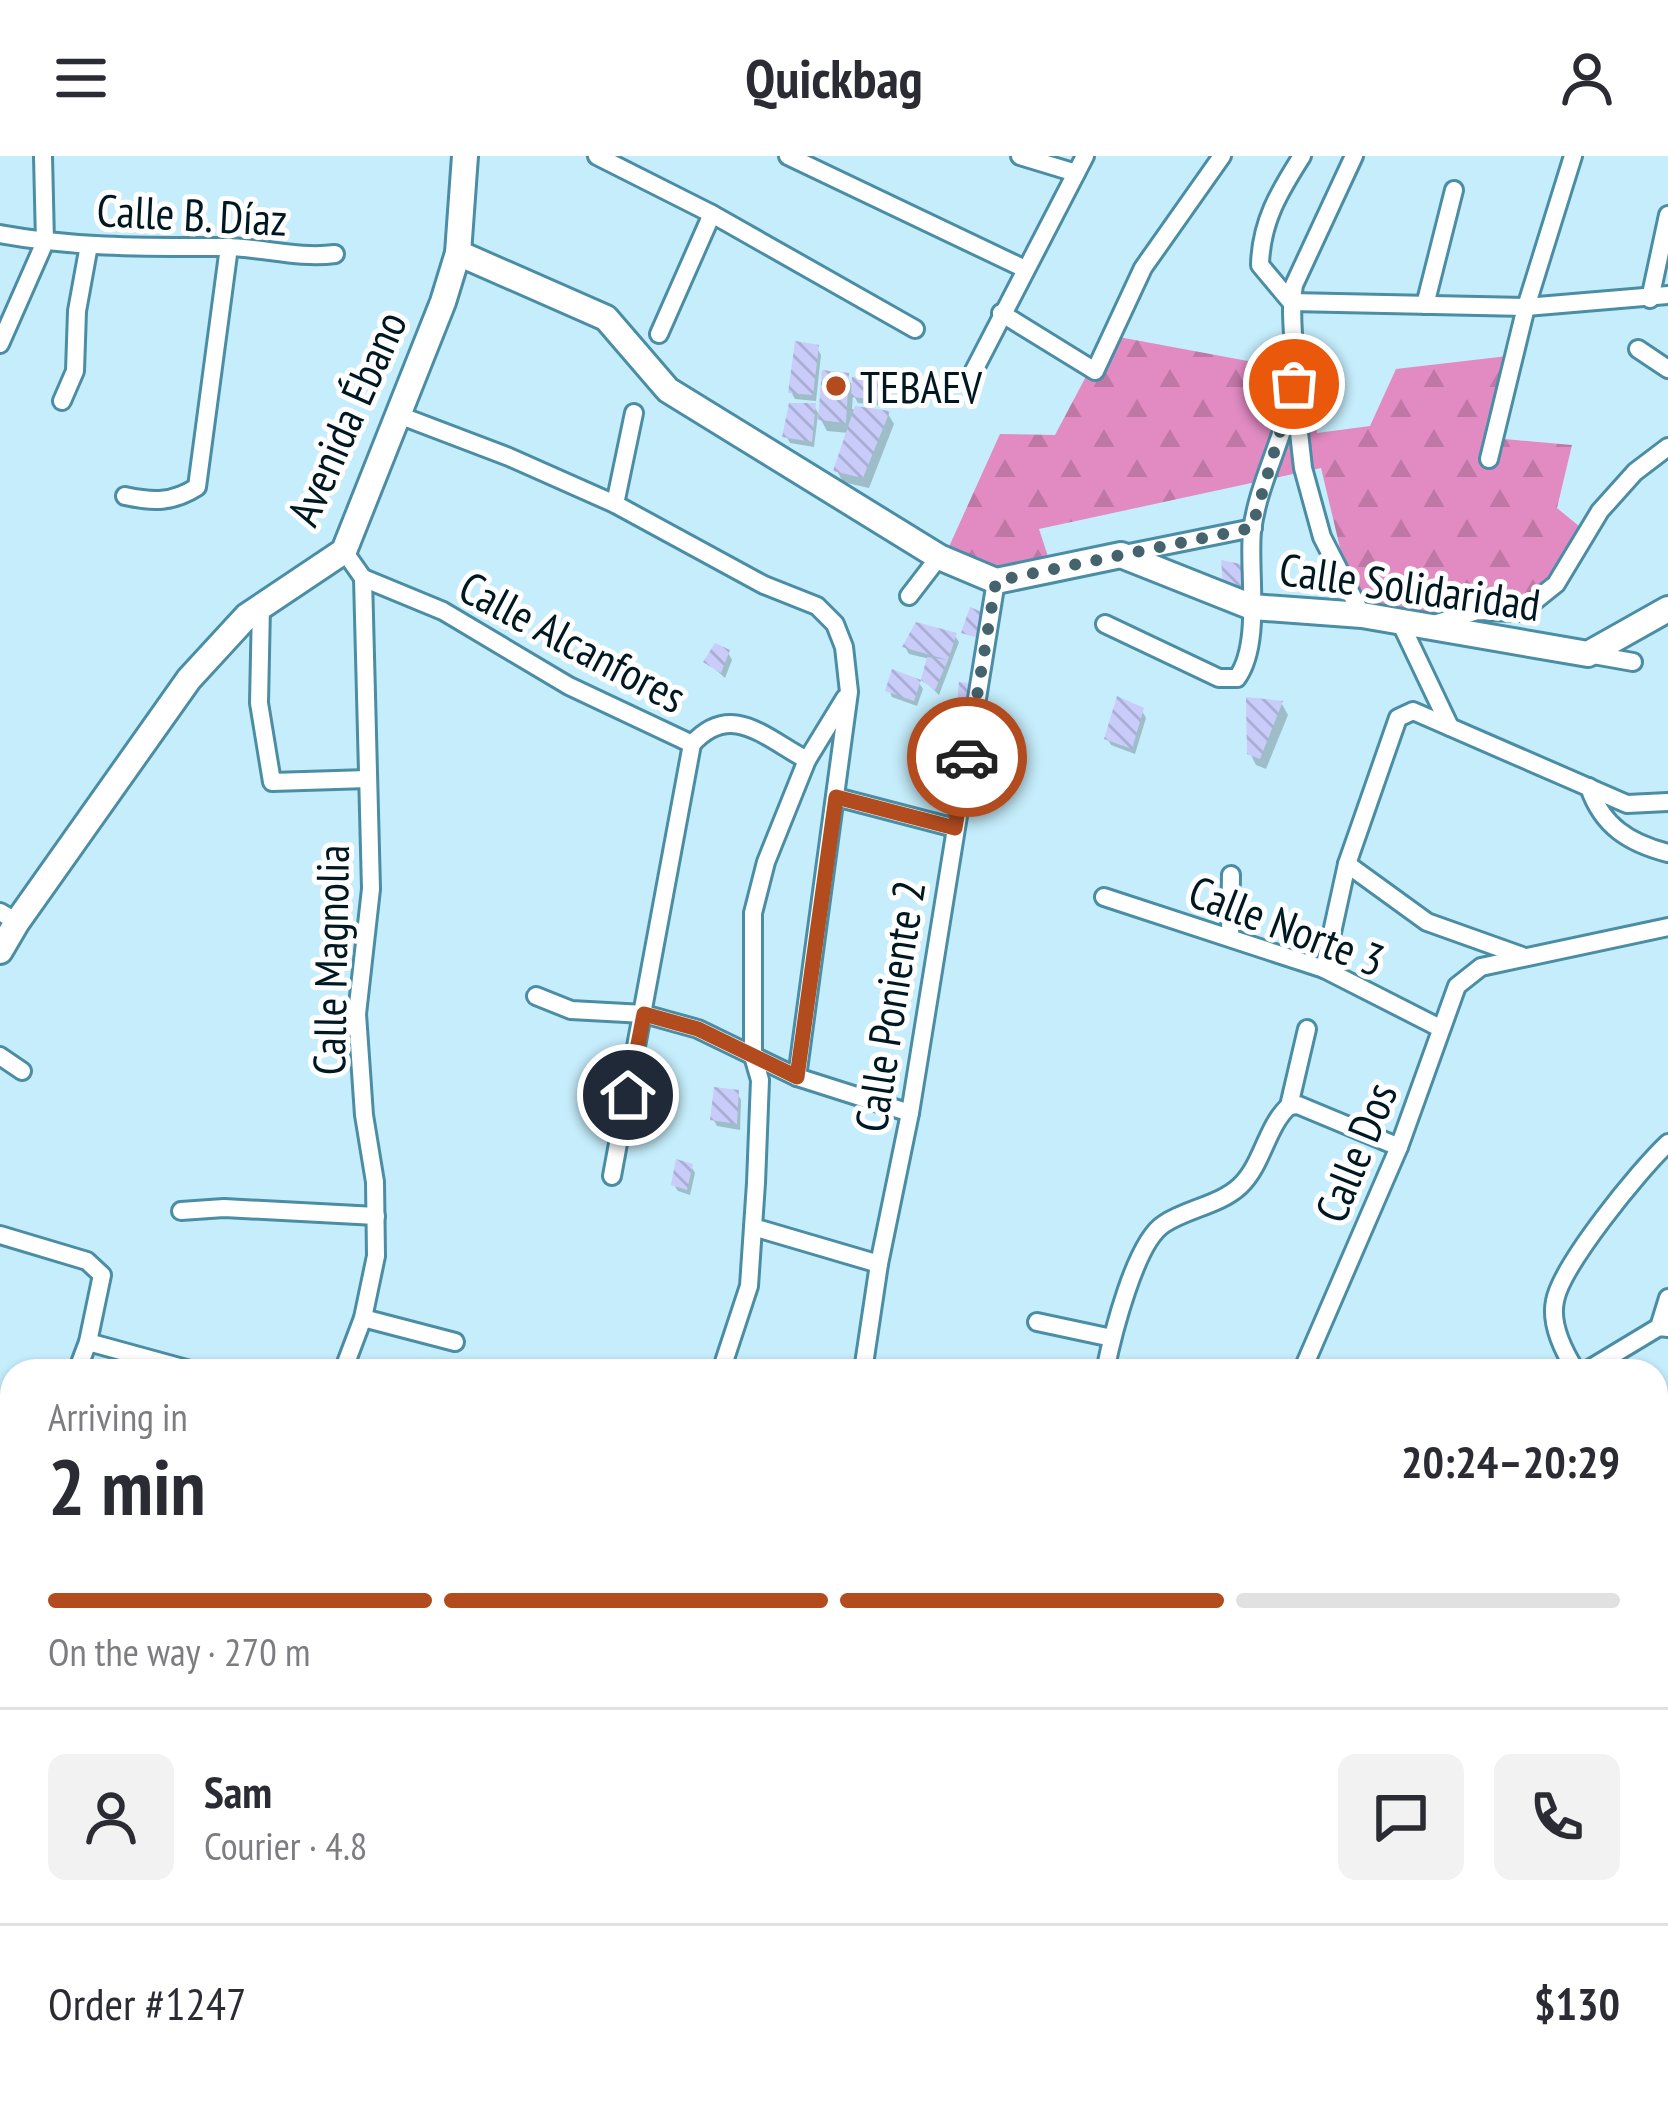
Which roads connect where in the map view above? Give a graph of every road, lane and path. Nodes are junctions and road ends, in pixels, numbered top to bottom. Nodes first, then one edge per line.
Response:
1 (43, 156) edge
2 (465, 156) edge
3 (597, 156) edge
4 (788, 156) edge
5 (1020, 156) edge
6 (1085, 156) edge
7 (1222, 156) edge
8 (1302, 156) edge
9 (1354, 156) edge
10 (1573, 156) edge
11 (1076, 173) junction
12 (1454, 190) dead end
13 (712, 214) junction
14 (1668, 215) edge
15 (0, 234) edge
16 (45, 242) junction
17 (89, 245) junction
18 (229, 247) junction
19 (458, 253) junction
20 (335, 254) dead end
21 (1024, 269) junction
22 (1659, 297) edge
23 (1291, 302) junction
24 (1425, 304) junction
25 (1526, 307) junction
26 (1001, 313) junction
27 (915, 328) dead end
28 (659, 334) dead end
29 (0, 344) edge
30 (1638, 349) dead end
31 (1668, 369) edge
32 (968, 382) dead end
33 (1294, 384) junction
34 (62, 401) dead end
35 (634, 413) dead end
36 (396, 415) junction
37 (1668, 447) edge
38 (1489, 458) dead end
39 (125, 496) dead end
40 (615, 504) junction
41 (1252, 528) junction
42 (344, 551) junction
43 (1121, 555) junction
44 (939, 557) junction
45 (363, 578) junction
46 (996, 581) junction
47 (909, 596) dead end
48 (261, 606) junction
49 (1252, 607) junction
50 (1668, 609) edge
51 (1361, 615) junction
52 (1400, 622) junction
53 (1105, 624) dead end
54 (1428, 626) junction
55 (1588, 654) junction
56 (1633, 662) dead end
57 (849, 692) junction
58 (1450, 727) junction
59 (692, 744) junction
60 (807, 760) junction
61 (368, 779) junction
62 (1588, 787) junction
63 (836, 797) junction
64 (1668, 802) edge
65 (955, 828) junction
66 (1668, 854) edge
67 (1347, 864) junction
68 (1231, 875) dead end
69 (1104, 897) dead end
70 (8, 917) edge
71 (1668, 928) edge
72 (1229, 936) junction
73 (0, 951) edge
74 (1526, 958) junction
75 (1324, 968) junction
76 (536, 996) dead end
77 (644, 1014) junction
78 (1440, 1028) junction
79 (1307, 1029) dead end
80 (0, 1055) edge
81 (753, 1056) junction
82 (22, 1071) dead end
83 (797, 1077) junction
84 (1289, 1106) junction
85 (910, 1112) junction
86 (1668, 1143) edge
87 (1400, 1147) junction
88 (612, 1175) dead end
89 (181, 1210) dead end
90 (376, 1216) junction
91 (753, 1227) junction
92 (0, 1235) edge
93 (879, 1264) junction
94 (1668, 1298) edge
95 (363, 1318) junction
96 (1037, 1322) dead end
97 (1664, 1327) edge
98 (1112, 1339) junction
99 (88, 1342) junction
100 (455, 1342) dead end
101 (82, 1359) edge
102 (150, 1359) edge
103 (348, 1359) edge
104 (725, 1359) edge
105 (865, 1359) edge
106 (1108, 1359) edge
107 (1307, 1359) edge
108 (1569, 1359) edge
109 (1607, 1359) edge

1 - 16 street
2 - 19 main road, Avenida Ébano
3 - 13 street
4 - 21 street
5 - 11 street
6 - 11 street
7 - 26 street
8 - 23 street
9 - 23 street
10 - 25 street
11 - 21 street
12 - 24 street
13 - 27 street
13 - 28 street
14 - 22 street
15 - 16 street, Calle B. Díaz
16 - 17 street, Calle B. Díaz
16 - 29 street
17 - 18 street, Calle B. Díaz
17 - 34 street
18 - 20 street, Calle B. Díaz
18 - 39 street
19 - 36 main road, Avenida Ébano
19 - 44 main road
21 - 26 street
22 - 25 street
23 - 24 street
23 - 33 street
24 - 25 street
25 - 38 street
26 - 32 street
30 - 31 street
33 - 41 street
33 - 51 street
35 - 40 street
36 - 40 street
36 - 42 main road, Avenida Ébano
37 - 54 street
40 - 57 street
41 - 43 street
41 - 49 street
42 - 45 street
42 - 48 main road, Avenida Ébano
43 - 46 main road
43 - 49 main road, Calle Solidaridad
44 - 46 main road
44 - 47 street
45 - 59 street, Calle Alcanfores
45 - 61 street, Calle Magnolia
46 - 65 street, Calle Poniente 2
48 - 61 street
48 - 70 main road, Avenida Ébano
49 - 51 main road, Calle Solidaridad
49 - 53 street
50 - 55 main road, Calle Solidaridad
51 - 52 main road, Calle Solidaridad
52 - 54 main road, Calle Solidaridad
52 - 58 street
54 - 55 main road, Calle Solidaridad
55 - 56 street
57 - 60 street
57 - 63 street
58 - 62 street
58 - 67 street
59 - 60 street, Calle Alcanfores
59 - 77 street
60 - 81 street
61 - 90 street, Calle Magnolia
62 - 64 street
62 - 66 street
63 - 65 street
63 - 83 street
65 - 85 street, Calle Poniente 2
67 - 74 street
67 - 75 street
68 - 72 street
69 - 72 street, Calle Norte 3
70 - 73 main road, Avenida Ébano
71 - 74 street
72 - 75 street, Calle Norte 3
74 - 78 street, Calle Dos
75 - 78 street, Calle Norte 3
76 - 77 street
77 - 81 street
77 - 88 street
78 - 87 street, Calle Dos
79 - 84 street
80 - 82 street
81 - 83 street
81 - 91 street
83 - 85 street
84 - 87 street
84 - 98 street
85 - 93 street, Calle Poniente 2
86 - 108 street
87 - 107 street, Calle Dos
89 - 90 street
90 - 95 street, Calle Magnolia
91 - 93 street
91 - 104 street
92 - 99 street
93 - 105 street, Calle Poniente 2
94 - 97 street
95 - 100 street
95 - 103 street, Calle Magnolia
96 - 98 street
97 - 109 street
98 - 106 street
99 - 101 street
99 - 102 street

